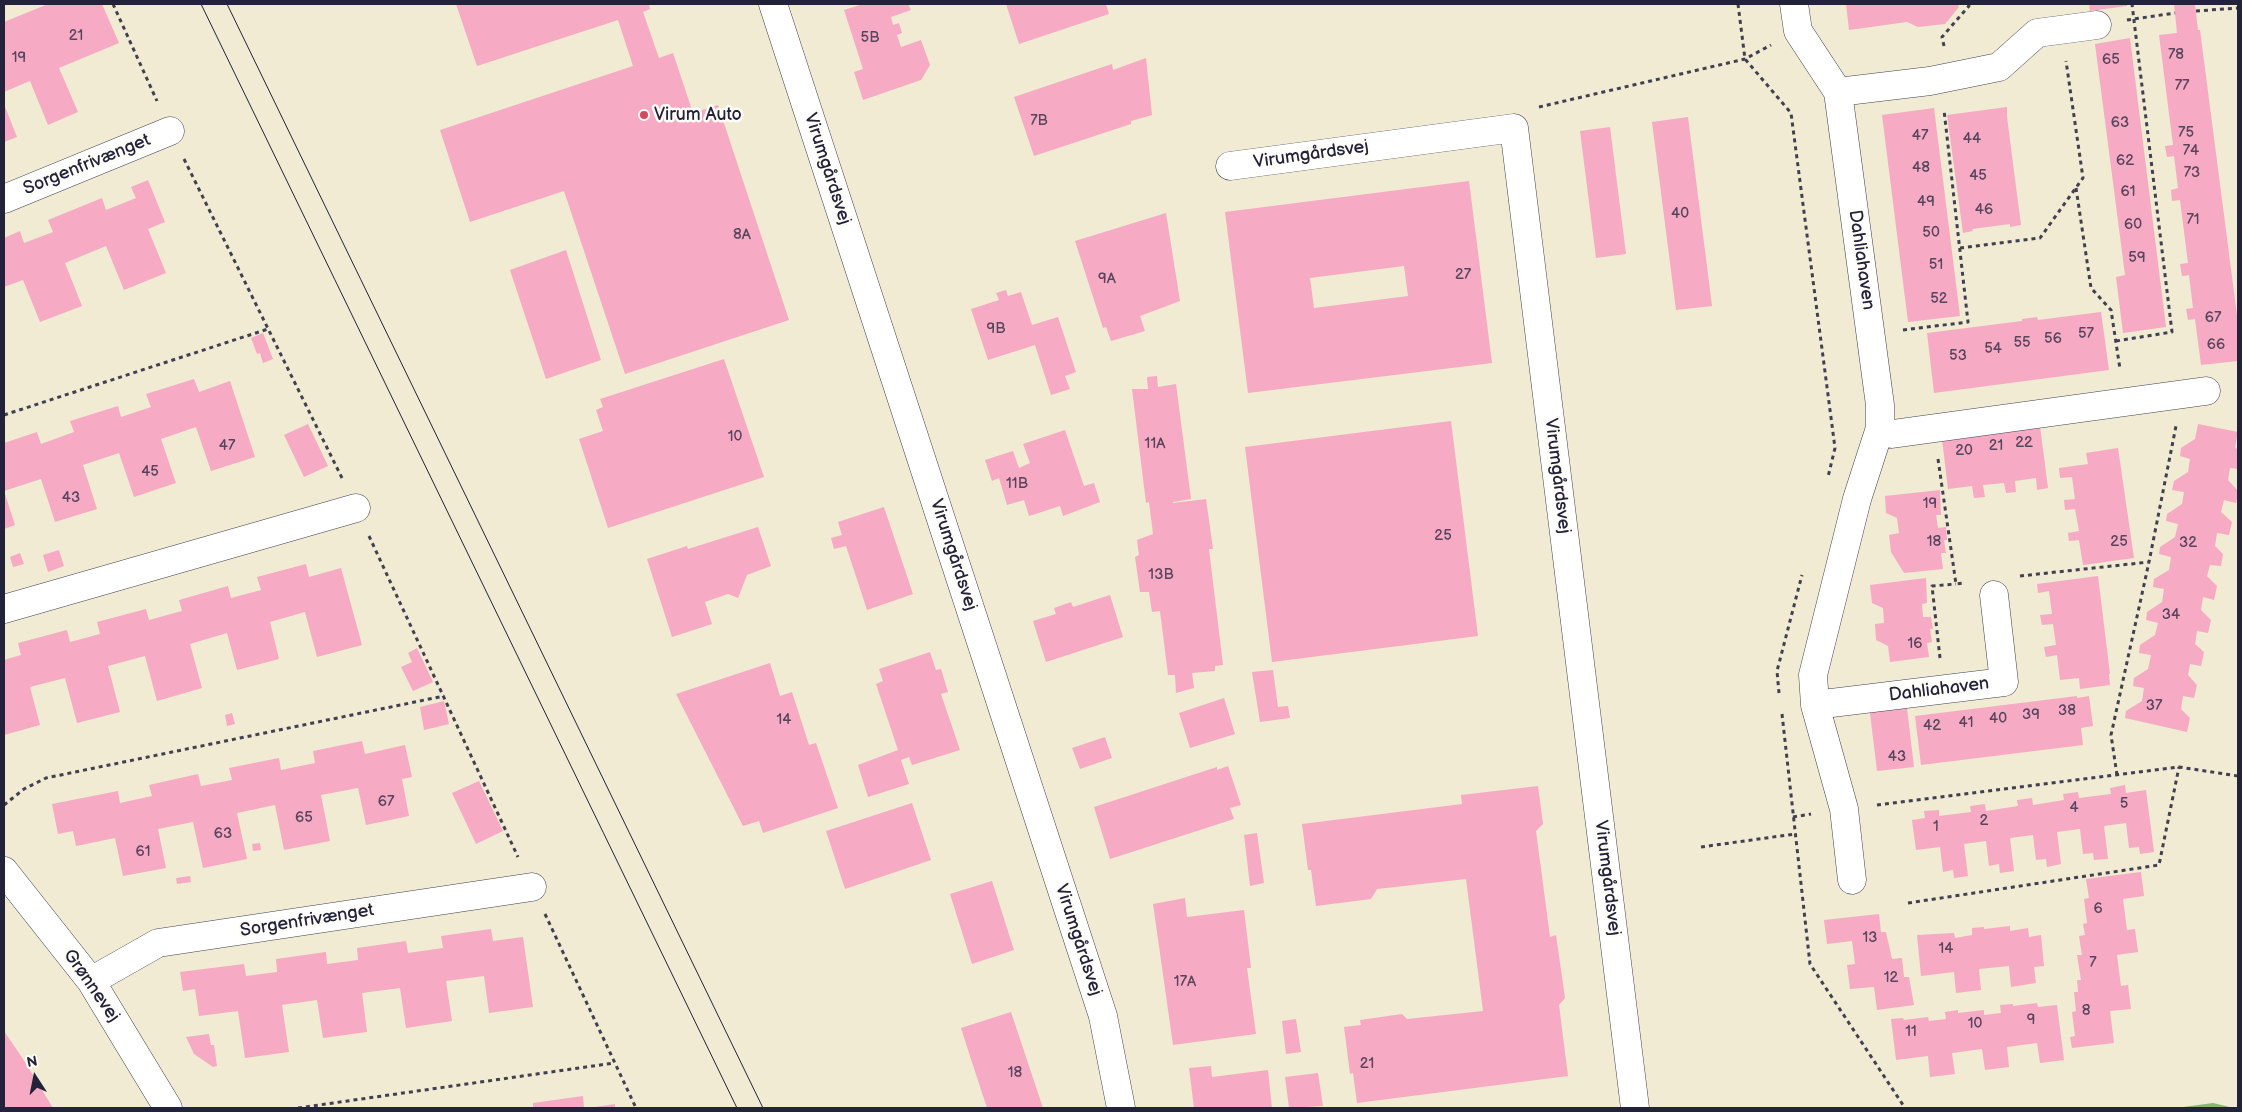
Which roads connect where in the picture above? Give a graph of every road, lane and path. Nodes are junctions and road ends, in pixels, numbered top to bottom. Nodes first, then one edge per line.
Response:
1 (113, 4) edge
2 (773, 4) edge
3 (1794, 4) edge
4 (1968, 4) edge
5 (2132, 4) edge
6 (2238, 8) edge
7 (2196, 11) dead end
8 (2175, 13) dead end
9 (2134, 19) junction
10 (2097, 25) joint
11 (2062, 30) junction
12 (1798, 31) junction
13 (1950, 77) junction
14 (1838, 92) junction
15 (1514, 128) junction
16 (170, 131) junction
17 (1230, 166) dead end
18 (2076, 187) junction
19 (4, 199) edge
20 (1960, 248) junction
21 (268, 329) junction
22 (1870, 334) junction
23 (2116, 341) junction
24 (2194, 392) joint
25 (2126, 402) junction
26 (4, 415) edge
27 (1880, 428) junction
28 (1934, 429) junction
29 (356, 508) junction
30 (2150, 562) junction
31 (1965, 583) dead end
32 (1956, 584) junction
33 (2002, 586) joint
34 (4, 609) edge
35 (1943, 690) junction
36 (444, 696) junction
37 (1815, 706) junction
38 (2179, 767) junction
39 (2117, 775) junction
40 (2238, 776) edge
41 (4, 805) edge
42 (1844, 809) junction
43 (1793, 817) dead end
44 (1795, 834) dead end
45 (1700, 847) dead end
46 (4, 870) edge
47 (1852, 880) dead end
48 (532, 887) junction
49 (1908, 902) dead end
50 (91, 981) junction
51 (614, 1063) junction
52 (168, 1108) edge
53 (298, 1108) edge
54 (636, 1108) edge
55 (1121, 1108) edge
56 (1635, 1108) edge

1 - 16 path
2 - 55 street, Virumgårdsvej
3 - 12 street, Dahliahaven
4 - 13 path
5 - 9 path
6 - 7 path
8 - 9 path
9 - 10 path
9 - 23 path
10 - 11 street
11 - 13 street
11 - 18 path
12 - 14 street, Dahliahaven
12 - 15 path
13 - 14 street
13 - 20 path
14 - 22 street, Dahliahaven
15 - 17 street, Virumgårdsvej
15 - 56 street, Virumgårdsvej
16 - 19 street, Sorgenfrivænget
16 - 21 path
18 - 20 path
18 - 23 path
20 - 22 path
21 - 26 path
21 - 29 path
22 - 27 street, Dahliahaven
23 - 25 path
24 - 25 street
24 - 30 path
25 - 28 street
27 - 28 street
27 - 37 street, Dahliahaven
28 - 32 path
29 - 34 street
29 - 36 path
30 - 33 path
30 - 39 path
31 - 32 path
32 - 35 path
33 - 35 street, Dahliahaven
35 - 37 street, Dahliahaven
36 - 41 path
36 - 48 path
37 - 42 street, Dahliahaven
38 - 39 path
38 - 40 path
38 - 49 path
39 - 42 path
42 - 43 path
42 - 47 street, Dahliahaven
44 - 45 path
46 - 50 street, Grønnevej
48 - 50 street, Sorgenfrivænget
48 - 51 path
50 - 52 street, Grønnevej
51 - 53 path
51 - 54 path

